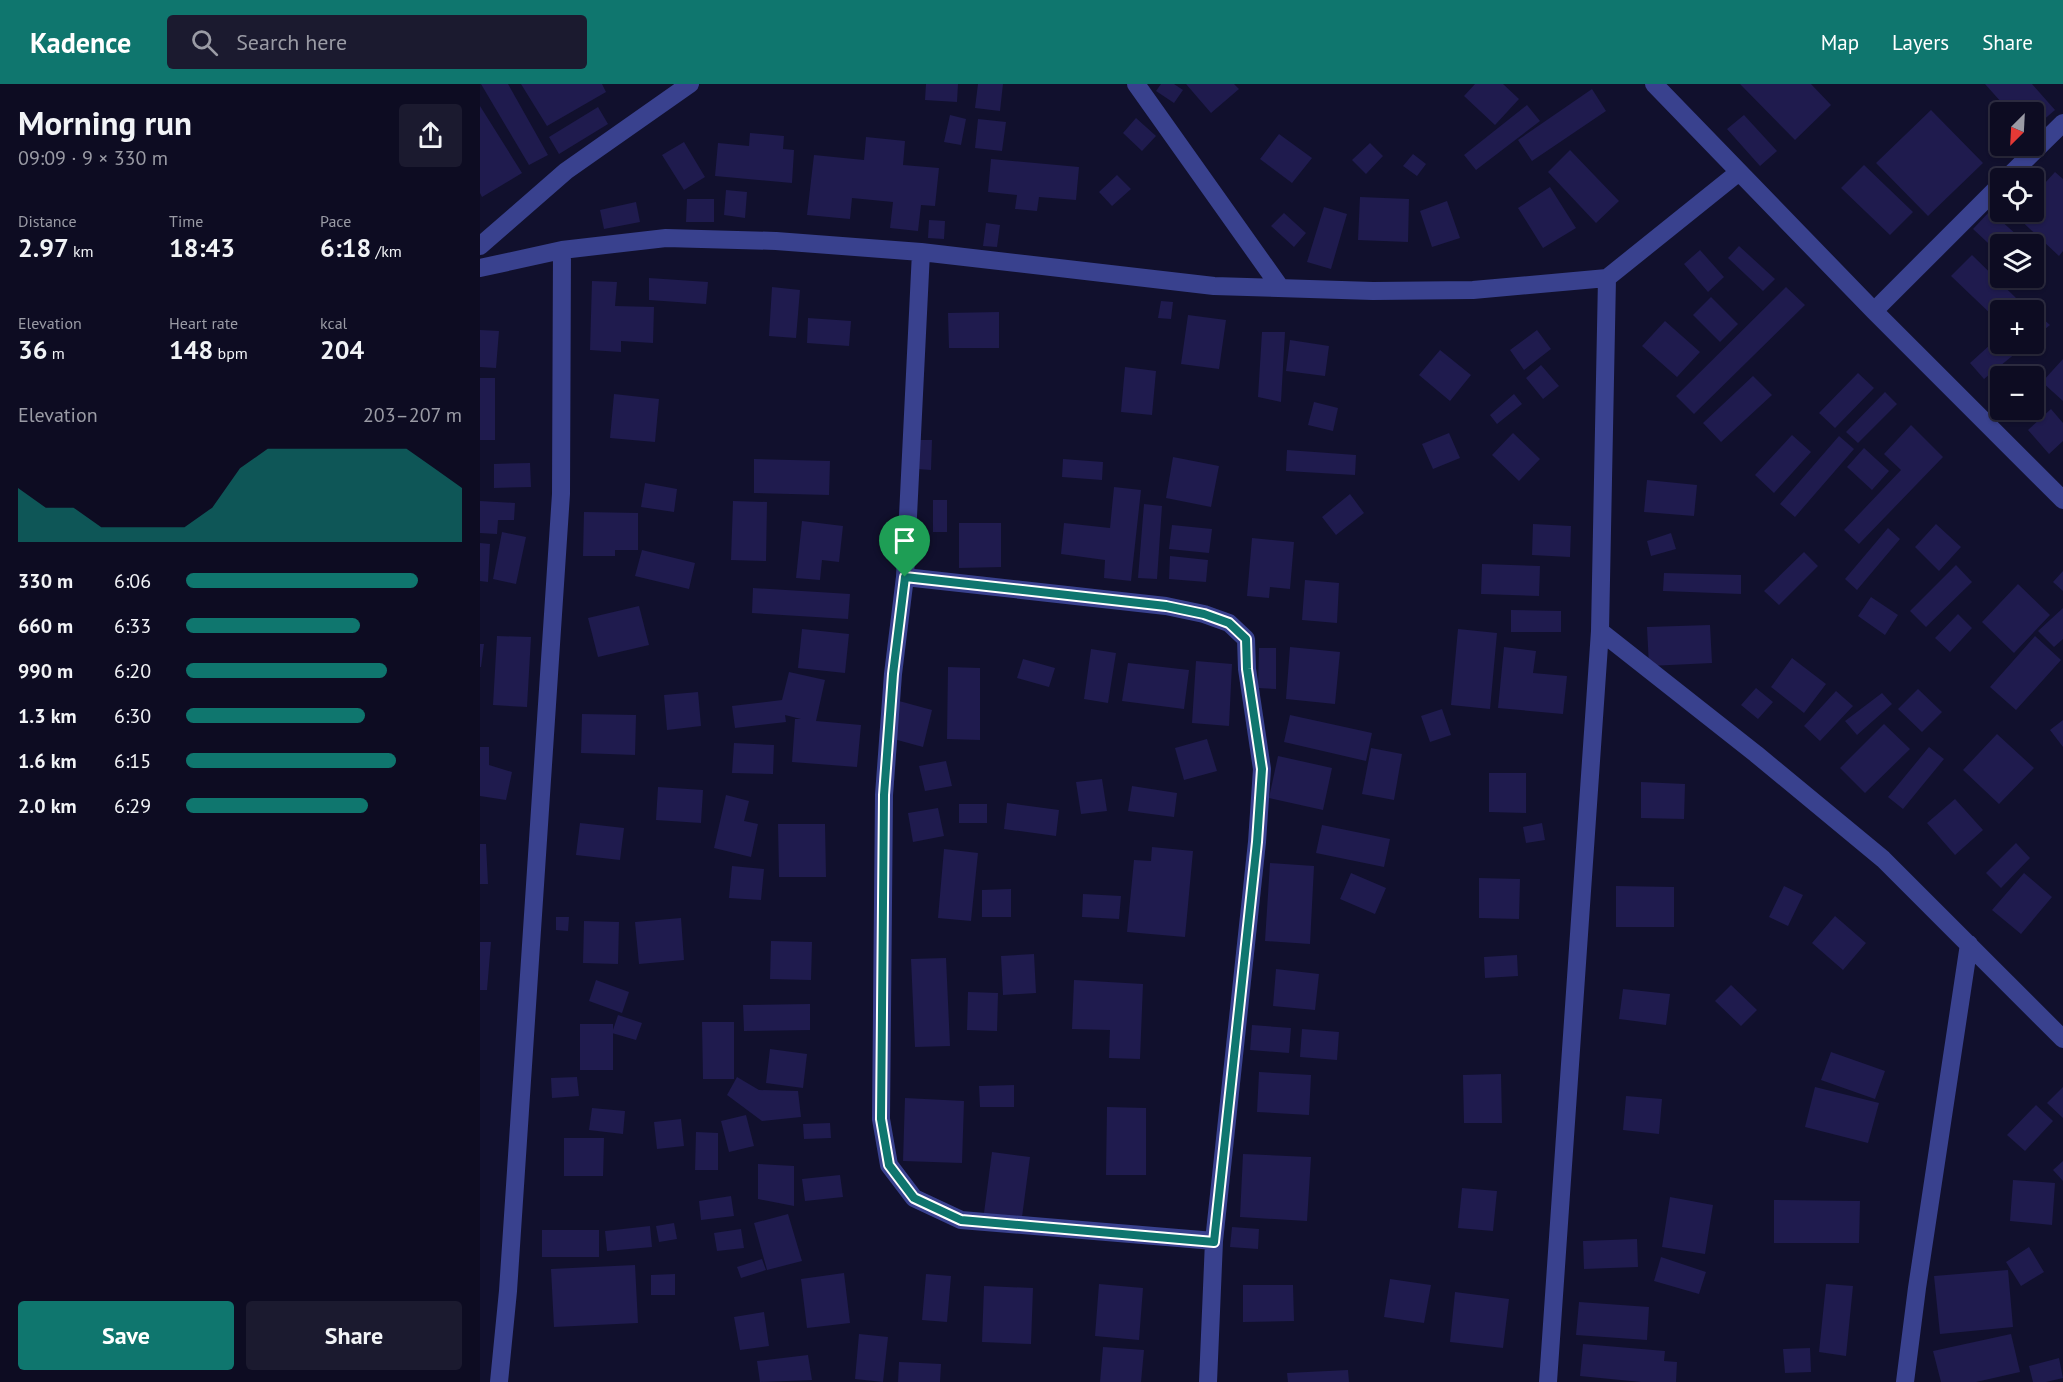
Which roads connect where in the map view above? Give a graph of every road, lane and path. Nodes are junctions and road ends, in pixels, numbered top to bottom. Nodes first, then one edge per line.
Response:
1 (690, 84) edge
2 (1137, 84) edge
3 (1654, 84) edge
4 (2063, 123) edge
5 (2017, 168) edge
6 (1739, 172) junction
7 (1990, 195) edge
8 (480, 246) edge
9 (562, 250) junction
10 (921, 252) junction
11 (480, 268) edge
12 (1607, 278) junction
13 (1280, 287) junction
14 (1874, 311) junction
15 (2063, 500) edge
16 (905, 577) junction
17 (1600, 631) junction
18 (1969, 944) junction
19 (2063, 1039) edge
20 (1214, 1242) junction
21 (499, 1382) edge
22 (1208, 1382) edge
23 (1548, 1382) edge
24 (1905, 1382) edge

1 - 8 street
2 - 13 street
3 - 6 street
4 - 5 street
6 - 12 street
6 - 14 street
7 - 14 street
9 - 10 street
9 - 11 street
9 - 21 street
10 - 13 street
10 - 16 street
12 - 13 street
12 - 17 street
14 - 15 street
16 - 20 street
16 - 20 street
17 - 18 street
17 - 23 street
18 - 19 street
18 - 24 street
20 - 22 street

